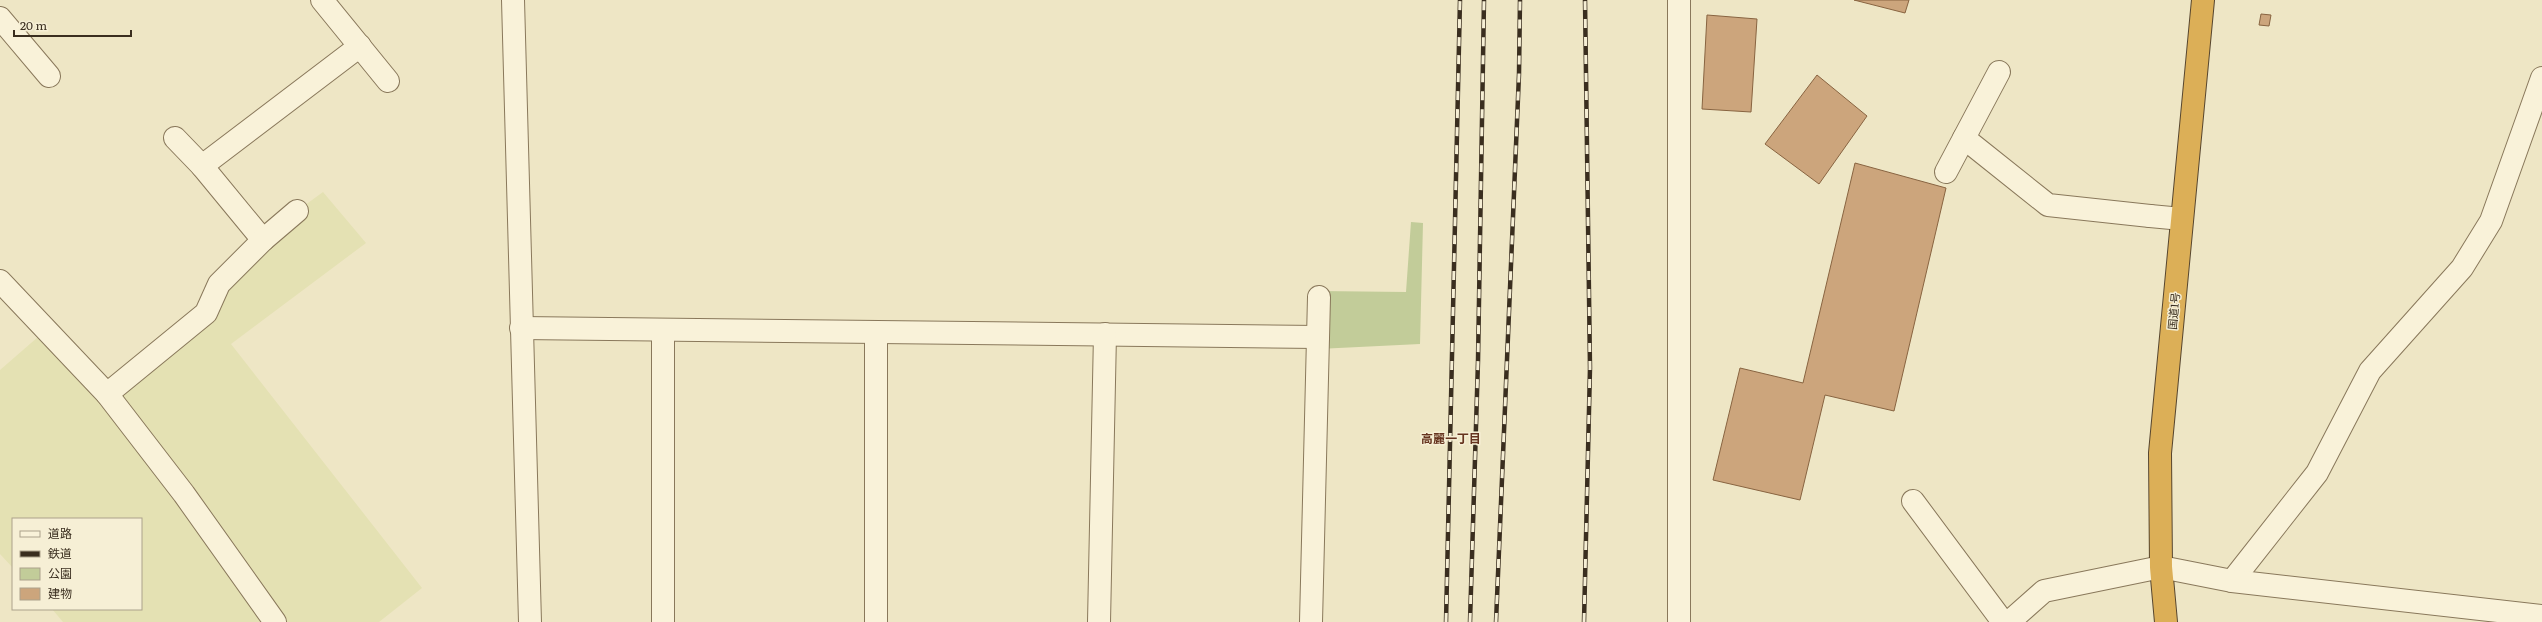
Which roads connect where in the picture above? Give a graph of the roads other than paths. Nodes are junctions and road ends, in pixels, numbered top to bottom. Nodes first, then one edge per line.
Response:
1 (322, 0) edge
2 (513, 0) edge
3 (1679, 0) edge
4 (2203, 0) edge
5 (3, 27) edge
6 (360, 46) junction
7 (1999, 72) dead end
8 (49, 76) dead end
9 (2542, 78) edge
10 (388, 81) dead end
11 (175, 138) dead end
12 (1964, 138) junction
13 (202, 166) junction
14 (1946, 172) dead end
15 (297, 211) dead end
16 (2182, 219) junction
17 (263, 240) junction
18 (0, 281) edge
19 (1319, 297) dead end
20 (521, 328) junction
21 (663, 330) junction
22 (876, 332) junction
23 (1105, 334) junction
24 (1318, 337) junction
25 (107, 394) junction
26 (1913, 501) dead end
27 (2161, 568) junction
28 (2232, 581) junction
29 (2541, 617) edge
30 (275, 622) edge
31 (530, 622) edge
32 (663, 622) edge
33 (876, 622) edge
34 (1099, 622) edge
35 (1312, 622) edge
36 (1679, 622) edge
37 (2003, 622) edge
38 (2009, 622) edge
39 (2166, 622) edge

1 - 6 street
2 - 20 street
3 - 36 street
4 - 16 highway, 国道1号
5 - 8 street
6 - 10 street
6 - 13 street
7 - 12 street
9 - 28 street
11 - 13 street
12 - 14 street
12 - 16 street
13 - 17 street
15 - 17 street
16 - 27 highway, 国道1号
17 - 25 street
18 - 25 street
19 - 24 street
20 - 21 street
20 - 31 street
21 - 22 street
21 - 32 street
22 - 23 street
22 - 33 street
23 - 24 street
23 - 34 street
24 - 35 street
25 - 30 street
26 - 37 street
27 - 28 street
27 - 38 street
27 - 39 highway, 国道1号
28 - 29 street

